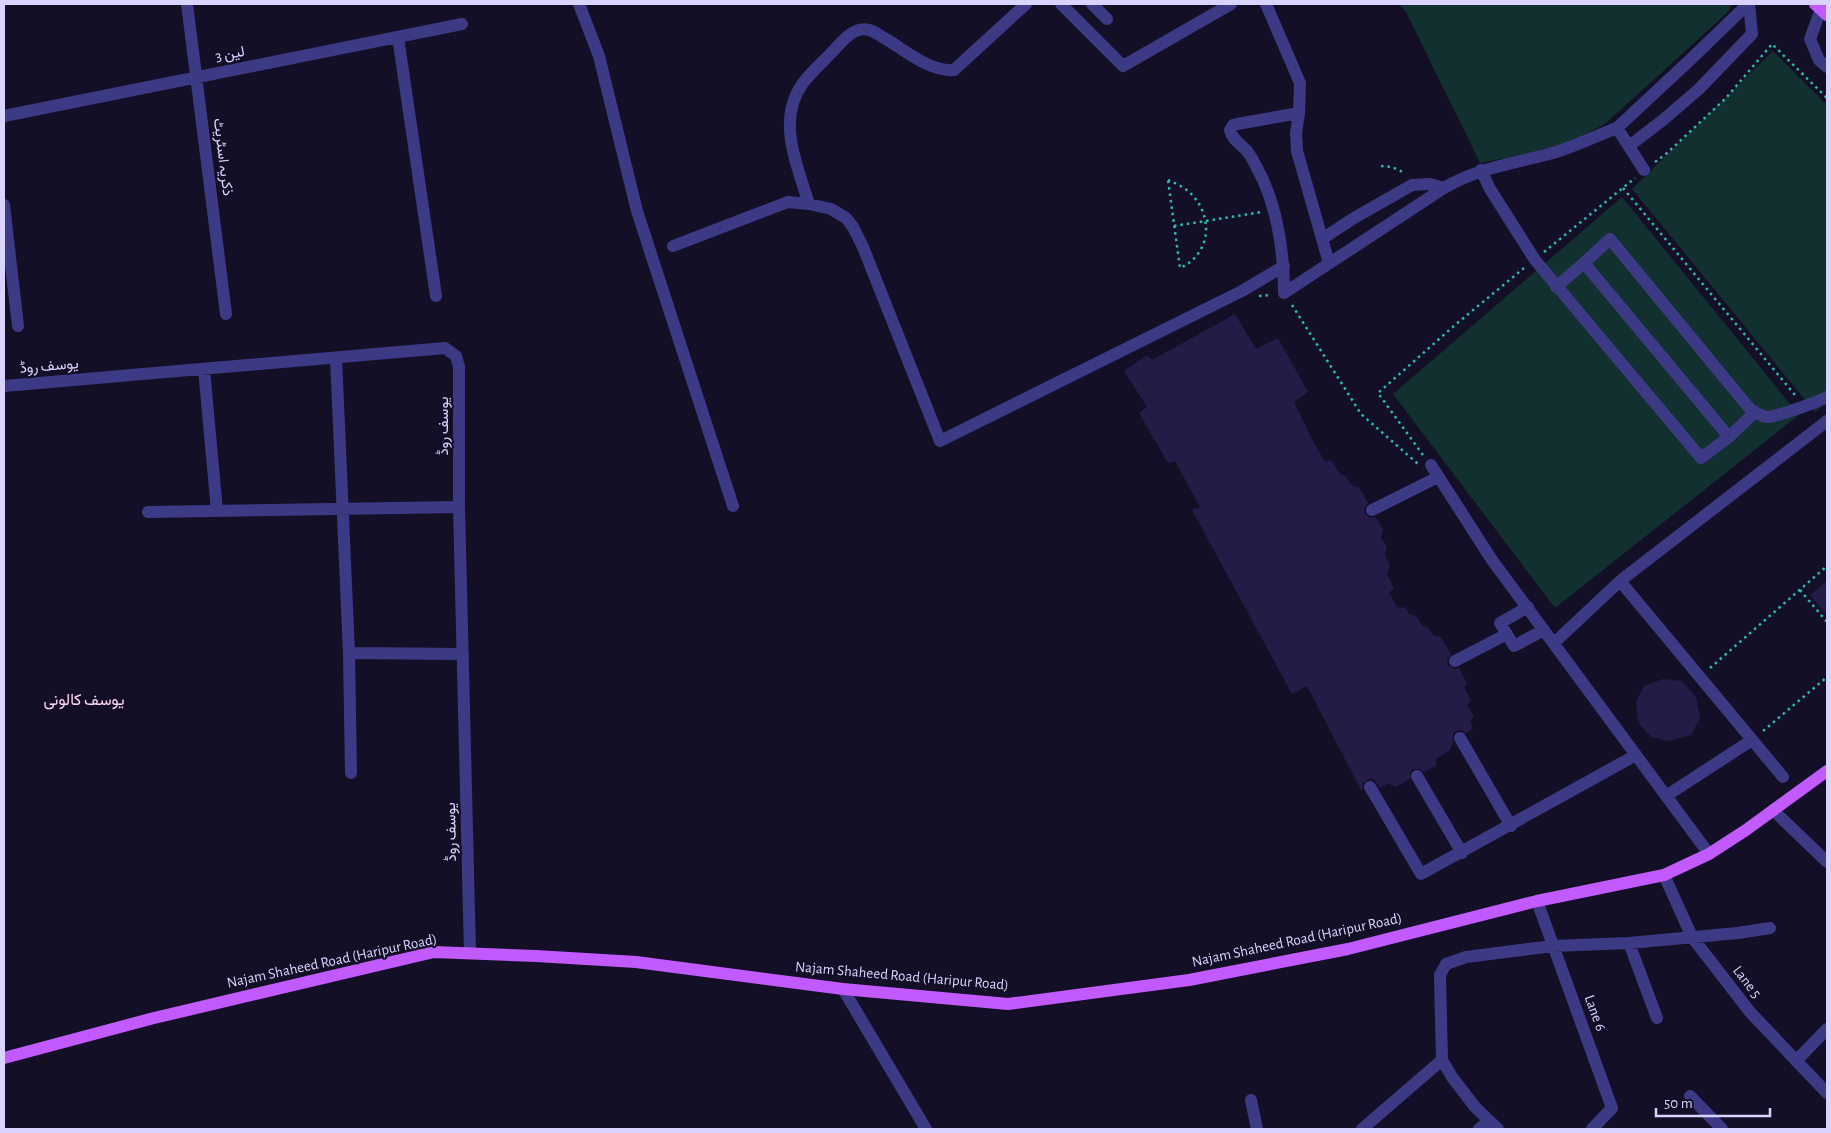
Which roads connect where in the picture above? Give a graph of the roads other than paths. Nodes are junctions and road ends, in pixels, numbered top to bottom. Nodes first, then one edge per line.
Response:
1 (187, 4) edge
2 (579, 4) edge
3 (1026, 4) edge
4 (1061, 4) edge
5 (1092, 4) edge
6 (1231, 4) edge
7 (1266, 4) edge
8 (1748, 4) edge
9 (1821, 9) edge
10 (1107, 19) dead end
11 (462, 24) dead end
12 (398, 37) junction
13 (1827, 67) edge
14 (196, 77) junction
15 (1300, 113) junction
16 (4, 116) edge
17 (1617, 128) junction
18 (1629, 146) junction
19 (1481, 170) junction
20 (1644, 170) road end
21 (1444, 188) junction
22 (809, 204) junction
23 (4, 205) edge
24 (1322, 239) junction
25 (673, 246) dead end
26 (1329, 263) junction
27 (1584, 263) junction
28 (1284, 266) junction
29 (1556, 287) junction
30 (436, 296) dead end
31 (226, 314) dead end
32 (18, 326) dead end
33 (336, 358) junction
34 (204, 369) junction
35 (4, 386) edge
36 (1827, 397) edge
37 (1755, 412) junction
38 (1827, 421) edge
39 (1728, 437) junction
40 (733, 506) dead end
41 (459, 507) junction
42 (343, 509) junction
43 (1372, 510) dead end
44 (217, 511) junction
45 (148, 512) dead end
46 (1620, 581) junction
47 (1528, 608) junction
48 (1544, 630) junction
49 (1507, 634) junction
50 (1554, 643) junction
51 (350, 653) junction
52 (463, 654) junction
53 (1455, 661) dead end
54 (1460, 738) dead end
55 (1752, 740) junction
56 (1636, 755) junction
57 (1827, 771) edge
58 (351, 772) dead end
59 (1417, 776) dead end
60 (1783, 777) dead end
61 (1370, 787) dead end
62 (1666, 796) junction
63 (1773, 810) junction
64 (1511, 826) junction
65 (1462, 853) junction
66 (1709, 854) junction
67 (1827, 862) edge
68 (1664, 875) junction
69 (1537, 901) junction
70 (1770, 928) dead end
71 (1692, 937) junction
72 (1629, 943) junction
73 (1553, 946) junction
74 (470, 953) junction
75 (843, 989) junction
76 (1657, 1018) dead end
77 (1827, 1028) edge
78 (4, 1058) edge
79 (1442, 1060) junction
80 (1796, 1061) junction
81 (1827, 1094) edge
82 (1690, 1096) dead end
83 (1250, 1100) dead end
84 (1494, 1125) edge
85 (926, 1129) edge
86 (1257, 1129) edge
87 (1362, 1129) edge
88 (1479, 1129) edge
89 (1592, 1129) edge
90 (1722, 1129) edge

1 - 14 street, ذکریہ اسٹریٹ
2 - 40 street
3 - 22 street
4 - 6 street
5 - 10 street
7 - 15 street
8 - 17 street
8 - 18 street
9 - 13 street
11 - 12 street, لین 3
12 - 14 street, لین 3
12 - 30 street
14 - 16 street, لین 3
14 - 31 street, ذکریہ اسٹریٹ
15 - 24 street
15 - 28 street
17 - 18 street
17 - 19 street
18 - 20 street
19 - 21 street
19 - 29 street
21 - 24 street
21 - 26 street
22 - 25 street
22 - 28 street
23 - 32 street
24 - 26 street
26 - 28 street
27 - 29 street
27 - 37 street
27 - 39 street
29 - 39 street
33 - 34 street, یوسف روڈ
33 - 41 street, یوسف روڈ
33 - 42 street
34 - 35 street, یوسف روڈ
34 - 44 street
36 - 37 street
37 - 39 street
38 - 46 street
41 - 42 street
41 - 52 street, یوسف روڈ
42 - 44 street
42 - 51 street
43 - 47 street
44 - 45 street
46 - 50 street
46 - 55 street
47 - 48 street
47 - 49 street
48 - 49 street
48 - 50 street
49 - 53 street
50 - 56 street
51 - 52 street
51 - 58 street
52 - 74 street, یوسف روڈ
54 - 64 street
55 - 60 street
55 - 62 street
56 - 62 street
56 - 64 street
57 - 63 main road, Najam Shaheed Road (Haripur Road)
59 - 65 street
61 - 65 street
62 - 66 street
63 - 66 main road, Najam Shaheed Road (Haripur Road)
63 - 67 street
64 - 65 street
66 - 68 main road, Najam Shaheed Road (Haripur Road)
68 - 69 main road, Najam Shaheed Road (Haripur Road)
68 - 71 street, Lane 5
69 - 73 street, Lane 6
69 - 75 main road, Najam Shaheed Road (Haripur Road)
70 - 71 street
71 - 72 street
71 - 80 street, Lane 5
72 - 73 street
72 - 76 street
73 - 79 street
73 - 89 street, Lane 6
74 - 75 main road, Najam Shaheed Road (Haripur Road)
74 - 78 main road, Najam Shaheed Road (Haripur Road)
75 - 85 street
77 - 80 street
79 - 84 street
79 - 87 street
80 - 81 street, Lane 5
82 - 90 street
83 - 86 street
84 - 88 street

